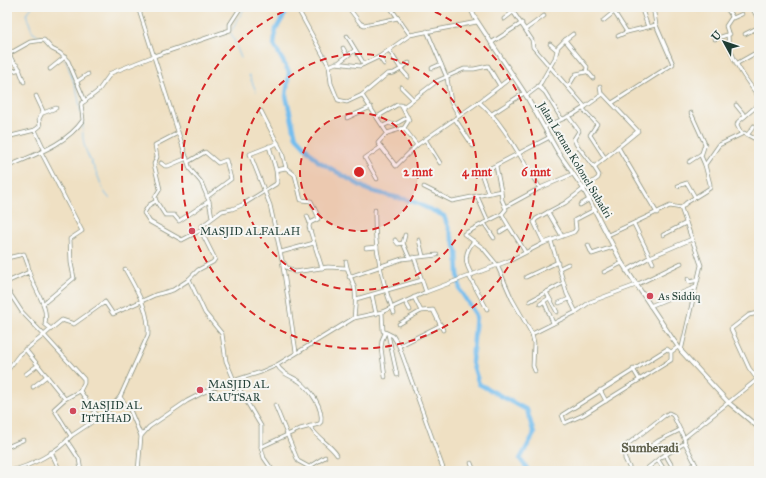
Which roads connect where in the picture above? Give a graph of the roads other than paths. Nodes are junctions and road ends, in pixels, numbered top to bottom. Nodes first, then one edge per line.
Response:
1 (138, 7) edge
2 (241, 7) edge
3 (307, 7) edge
4 (348, 7) edge
5 (390, 7) edge
6 (476, 7) edge
7 (510, 7) edge
8 (611, 7) edge
9 (641, 7) edge
10 (654, 7) edge
11 (726, 7) edge
12 (752, 7) edge
13 (471, 9) edge
14 (513, 12) junction
15 (614, 12) junction
16 (742, 14) dead end
17 (544, 16) dead end
18 (758, 16) edge
19 (732, 17) junction
20 (398, 18) junction
21 (504, 19) dead end
22 (603, 21) dead end
23 (759, 21) edge
24 (477, 22) junction
25 (522, 23) junction
26 (656, 25) junction
27 (648, 27) junction
28 (759, 27) edge
29 (526, 29) junction
30 (427, 31) junction
31 (627, 32) junction
32 (573, 34) dead end
33 (730, 34) junction
34 (745, 34) dead end
35 (410, 35) junction
36 (347, 36) dead end
37 (618, 36) dead end
38 (715, 39) dead end
39 (565, 40) junction
40 (491, 43) junction
41 (550, 44) dead end
42 (343, 48) dead end
43 (355, 50) junction
44 (389, 50) junction
45 (557, 50) junction
46 (759, 52) edge
47 (8, 54) edge
48 (347, 55) junction
49 (154, 56) junction
50 (65, 57) junction
51 (379, 57) junction
52 (338, 63) junction
53 (364, 64) junction
54 (384, 64) dead end
55 (409, 64) dead end
56 (441, 64) junction
57 (736, 64) junction
58 (329, 66) junction
59 (550, 67) junction
60 (432, 68) dead end
61 (20, 69) junction
62 (50, 69) dead end
63 (401, 69) junction
64 (587, 71) junction
65 (7, 73) edge
66 (88, 74) dead end
67 (513, 76) junction
68 (408, 77) dead end
69 (447, 78) junction
70 (593, 78) dead end
71 (24, 82) dead end
72 (76, 82) junction
73 (500, 86) junction
74 (538, 86) junction
75 (600, 86) dead end
76 (401, 87) dead end
77 (568, 87) junction
78 (525, 94) junction
79 (601, 94) junction
80 (362, 95) junction
81 (36, 96) dead end
82 (759, 97) edge
83 (413, 99) junction
84 (85, 101) junction
85 (479, 102) junction
86 (612, 103) junction
87 (759, 104) edge
88 (736, 105) dead end
89 (371, 107) junction
90 (403, 107) junction
91 (56, 108) dead end
92 (584, 108) junction
93 (262, 111) dead end
94 (43, 113) junction
95 (691, 113) dead end
96 (492, 114) junction
97 (460, 116) junction
98 (568, 116) junction
99 (745, 116) junction
100 (377, 117) junction
101 (408, 117) junction
102 (347, 118) dead end
103 (561, 118) junction
104 (455, 119) junction
105 (383, 126) junction
106 (754, 126) dead end
107 (545, 127) junction
108 (404, 128) junction
109 (35, 130) junction
110 (178, 133) junction
111 (387, 133) junction
112 (741, 133) junction
113 (748, 134) junction
114 (550, 136) junction
115 (7, 138) edge
116 (425, 139) junction
117 (759, 141) edge
118 (278, 144) junction
119 (417, 145) junction
120 (269, 146) junction
121 (472, 146) dead end
122 (381, 147) junction
123 (618, 147) junction
124 (44, 150) junction
125 (40, 152) junction
126 (518, 154) junction
127 (701, 154) junction
128 (605, 158) junction
129 (187, 160) junction
130 (689, 162) dead end
131 (161, 163) dead end
132 (440, 163) dead end
133 (705, 165) junction
134 (496, 166) junction
135 (7, 167) edge
136 (594, 167) junction
137 (286, 168) junction
138 (276, 170) junction
139 (483, 172) dead end
140 (574, 174) junction
141 (482, 176) dead end
142 (377, 179) dead end
143 (678, 186) dead end
144 (424, 187) dead end
145 (540, 188) junction
146 (583, 188) junction
147 (264, 191) junction
148 (501, 191) junction
149 (488, 193) junction
150 (477, 196) junction
151 (207, 197) junction
152 (695, 197) junction
153 (590, 199) junction
154 (156, 201) junction
155 (209, 201) junction
156 (580, 205) dead end
157 (505, 207) junction
158 (681, 208) junction
159 (596, 209) junction
160 (375, 210) dead end
161 (548, 212) junction
162 (656, 213) junction
163 (502, 214) junction
164 (306, 216) dead end
165 (212, 218) junction
166 (486, 222) junction
167 (310, 223) junction
168 (686, 223) junction
169 (634, 224) junction
170 (508, 227) junction
171 (201, 230) junction
172 (500, 232) dead end
173 (663, 234) dead end
174 (405, 235) dead end
175 (608, 235) junction
176 (562, 236) junction
177 (494, 238) dead end
178 (692, 239) junction
179 (395, 240) dead end
180 (419, 240) dead end
181 (551, 240) junction
182 (474, 241) junction
183 (403, 242) junction
184 (314, 243) junction
185 (544, 243) junction
186 (588, 245) dead end
187 (377, 247) junction
188 (613, 247) junction
189 (366, 248) dead end
190 (281, 252) junction
191 (525, 252) junction
192 (437, 255) dead end
193 (423, 256) junction
194 (409, 257) junction
195 (414, 257) junction
196 (650, 257) junction
197 (7, 258) edge
198 (282, 260) junction
199 (346, 262) dead end
200 (558, 262) junction
201 (622, 263) junction
202 (653, 263) dead end
203 (681, 263) dead end
204 (568, 264) dead end
205 (497, 265) junction
206 (322, 268) junction
207 (346, 268) junction
208 (380, 268) junction
209 (560, 268) junction
210 (124, 269) dead end
211 (626, 271) junction
212 (28, 272) junction
213 (604, 272) dead end
214 (470, 276) junction
215 (526, 276) dead end
216 (349, 277) junction
217 (189, 279) junction
218 (688, 279) dead end
219 (422, 280) junction
220 (698, 280) junction
221 (7, 282) edge
222 (563, 283) junction
223 (636, 285) junction
224 (696, 287) junction
225 (7, 289) edge
226 (386, 290) junction
227 (426, 292) junction
228 (546, 292) junction
229 (372, 295) junction
230 (414, 297) junction
231 (549, 298) junction
232 (356, 299) junction
233 (569, 299) junction
234 (141, 301) junction
235 (405, 301) junction
236 (530, 301) dead end
237 (544, 301) junction
238 (44, 303) junction
239 (559, 303) dead end
240 (540, 304) dead end
241 (650, 306) junction
242 (392, 307) junction
243 (487, 309) dead end
244 (410, 310) dead end
245 (382, 312) junction
246 (421, 312) junction
247 (557, 312) dead end
248 (576, 312) junction
249 (394, 313) dead end
250 (759, 313) edge
251 (376, 314) junction
252 (354, 318) junction
253 (553, 323) junction
254 (399, 324) dead end
255 (440, 325) junction
256 (51, 330) junction
257 (443, 330) dead end
258 (386, 334) junction
259 (532, 334) junction
260 (44, 335) junction
261 (399, 346) junction
262 (678, 347) junction
263 (25, 349) junction
264 (681, 351) junction
265 (296, 352) junction
266 (671, 352) junction
267 (38, 365) junction
268 (277, 365) junction
269 (633, 369) junction
270 (7, 371) edge
271 (535, 371) dead end
272 (26, 374) dead end
273 (397, 375) dead end
274 (47, 376) junction
275 (385, 377) dead end
276 (639, 379) junction
277 (758, 379) edge
278 (234, 380) junction
279 (33, 387) dead end
280 (600, 390) junction
281 (80, 391) junction
282 (120, 397) junction
283 (65, 399) junction
284 (606, 400) junction
285 (729, 402) junction
286 (275, 405) dead end
287 (99, 418) junction
288 (310, 426) junction
289 (759, 428) edge
290 (680, 430) junction
291 (287, 435) junction
292 (71, 436) junction
293 (141, 436) junction
294 (684, 438) junction
295 (23, 440) dead end
296 (67, 441) junction
297 (685, 443) junction
298 (7, 447) edge
299 (261, 448) junction
300 (637, 451) dead end
301 (51, 452) junction
302 (665, 454) junction
303 (337, 455) dead end
304 (325, 457) dead end
305 (658, 460) junction
306 (471, 463) dead end
307 (695, 464) junction
308 (27, 467) junction
309 (309, 467) junction
310 (10, 471) edge
311 (30, 471) edge
312 (60, 471) edge
313 (81, 471) edge
314 (138, 471) edge
315 (273, 471) edge
316 (306, 471) edge
317 (444, 471) edge
318 (474, 471) edge
319 (631, 471) edge
320 (644, 471) edge
321 (665, 471) edge
322 (675, 471) edge
323 (685, 471) edge
324 (699, 471) edge

1 - 49 street
2 - 49 street
3 - 58 street
4 - 20 street
5 - 20 street
6 - 13 street
7 - 14 street
8 - 15 street
9 - 27 street
10 - 26 street
11 - 19 street
12 - 18 street
13 - 24 main road, Jalan Letnan Kolonel Subadri
14 - 21 street
14 - 25 street
15 - 22 street
15 - 31 street
16 - 19 street
17 - 29 street
18 - 23 street
19 - 33 street
20 - 35 street
24 - 30 street
24 - 40 main road, Jalan Letnan Kolonel Subadri
25 - 29 street
25 - 40 street
26 - 27 street
26 - 86 street
27 - 31 street
28 - 34 street
29 - 59 street
30 - 35 street
30 - 56 street
31 - 37 street
32 - 39 street
33 - 38 street
33 - 57 street
35 - 44 street
36 - 43 street
39 - 45 street
39 - 64 street
40 - 67 main road, Jalan Letnan Kolonel Subadri
41 - 45 street
42 - 48 street
43 - 48 street
43 - 53 street
44 - 51 street
44 - 63 street
45 - 59 street
46 - 57 street
47 - 50 street
47 - 61 street
48 - 52 street
49 - 84 street
49 - 110 street
50 - 62 street
50 - 72 street
51 - 53 street
51 - 54 street
52 - 53 street
52 - 58 street
55 - 63 street
56 - 60 street
56 - 69 street
57 - 82 street
58 - 80 street
59 - 74 street
59 - 77 street
61 - 65 street
61 - 71 street
63 - 68 street
63 - 80 street
64 - 70 street
64 - 77 street
66 - 72 street
67 - 73 street
67 - 78 main road, Jalan Letnan Kolonel Subadri
69 - 73 street
69 - 83 street
69 - 97 street
72 - 84 street
73 - 85 street
74 - 78 street
74 - 103 street
75 - 79 street
76 - 83 street
77 - 92 street
78 - 96 street
78 - 107 main road, Jalan Letnan Kolonel Subadri
79 - 86 street
79 - 92 street
80 - 89 street
81 - 94 street
83 - 90 street
84 - 124 street
85 - 96 street
85 - 97 street
86 - 123 street
87 - 99 street
88 - 99 street
89 - 100 street
89 - 102 street
90 - 100 street
90 - 101 street
91 - 94 street
92 - 98 street
92 - 128 street
93 - 118 street
94 - 109 street
95 - 127 street
96 - 126 street
97 - 104 street
98 - 103 street
98 - 136 street
99 - 112 street
100 - 105 street
101 - 105 street
101 - 108 street
103 - 107 street
104 - 116 street
104 - 121 street
105 - 111 street
106 - 113 street
107 - 114 main road, Jalan Letnan Kolonel Subadri
108 - 111 street
108 - 119 street
109 - 115 street
109 - 124 street
110 - 129 street
110 - 154 street
111 - 122 street
112 - 113 street
112 - 133 street
113 - 117 street
114 - 126 street
114 - 140 main road, Jalan Letnan Kolonel Subadri
116 - 119 street
116 - 132 street
118 - 120 street
118 - 137 street
119 - 122 street
120 - 138 street
120 - 147 street
122 - 142 street
123 - 128 street
123 - 162 street
124 - 125 street
125 - 135 street
125 - 238 street
126 - 134 street
126 - 145 street
127 - 130 street
127 - 133 street
128 - 136 street
129 - 131 street
129 - 151 street
129 - 151 street
133 - 152 street
134 - 139 street
134 - 148 street
136 - 146 street
137 - 138 street
137 - 167 street
138 - 147 street
140 - 145 street
140 - 146 main road, Jalan Letnan Kolonel Subadri
141 - 149 street
143 - 152 street
144 - 150 street
145 - 157 street
146 - 153 main road, Jalan Letnan Kolonel Subadri
146 - 161 street
147 - 165 street
147 - 190 street
148 - 149 street
148 - 157 street
149 - 150 street
150 - 166 street
151 - 155 street
152 - 158 street
153 - 156 street
153 - 159 main road, Jalan Letnan Kolonel Subadri
154 - 155 street
154 - 171 street
155 - 165 street
157 - 163 street
158 - 162 street
158 - 168 street
159 - 175 main road, Jalan Letnan Kolonel Subadri
159 - 176 street
160 - 187 street
161 - 176 street
161 - 185 street
162 - 169 street
163 - 166 street
163 - 170 street
164 - 167 street
165 - 171 street
166 - 177 street
166 - 182 street
167 - 184 street
168 - 173 street
168 - 178 street
169 - 175 street
169 - 196 street
170 - 172 street
170 - 191 street
171 - 217 street
174 - 183 street
175 - 188 main road, Jalan Letnan Kolonel Subadri
176 - 181 street
178 - 196 street
178 - 220 street
179 - 183 street
180 - 193 street
181 - 185 street
181 - 200 street
182 - 205 street
182 - 214 street
183 - 194 street
184 - 190 street
184 - 206 street
185 - 191 street
186 - 188 street
187 - 189 street
187 - 208 street
188 - 201 main road, Jalan Letnan Kolonel Subadri
190 - 198 street
191 - 205 street
192 - 193 street
193 - 195 street
194 - 195 street
194 - 208 street
195 - 219 street
196 - 202 street
196 - 211 street
197 - 212 street
198 - 206 street
198 - 265 street
199 - 207 street
200 - 209 street
200 - 215 street
201 - 211 main road, Jalan Letnan Kolonel Subadri
201 - 213 street
203 - 223 street
204 - 209 street
205 - 214 street
205 - 259 street
206 - 207 street
207 - 216 street
208 - 216 street
208 - 226 street
209 - 222 street
210 - 234 street
211 - 223 main road, Jalan Letnan Kolonel Subadri
212 - 221 street
212 - 238 street
214 - 227 street
214 - 243 street
216 - 232 street
217 - 234 street
217 - 278 street
218 - 220 street
219 - 226 street
219 - 227 street
220 - 224 street
222 - 228 street
222 - 233 street
223 - 241 main road, Jalan Letnan Kolonel Subadri
223 - 248 street
224 - 241 street
224 - 264 street
225 - 260 street
226 - 229 street
226 - 242 street
227 - 230 street
228 - 231 street
228 - 236 street
229 - 232 street
229 - 251 street
230 - 235 street
230 - 246 street
231 - 237 street
231 - 247 street
232 - 252 street
233 - 239 street
233 - 248 street
234 - 256 street
234 - 282 street
235 - 242 street
235 - 244 street
237 - 240 street
237 - 253 street
238 - 256 street
241 - 262 main road, Jalan Letnan Kolonel Subadri
242 - 245 street
242 - 249 street
245 - 251 street
245 - 258 street
246 - 254 street
246 - 255 street
248 - 253 street
250 - 277 street
251 - 252 street
252 - 265 street
253 - 259 street
255 - 257 street
255 - 261 street
256 - 260 street
258 - 261 street
258 - 273 street
258 - 275 street
259 - 271 street
260 - 263 street
260 - 281 street
261 - 317 street
262 - 264 main road, Jalan Letnan Kolonel Subadri
262 - 266 street
263 - 267 street
263 - 270 street
264 - 285 main road, Jalan Letnan Kolonel Subadri
265 - 268 street
266 - 269 street
266 - 276 street
267 - 272 street
267 - 274 street
268 - 278 street
268 - 288 street
269 - 276 street
269 - 280 street
274 - 279 street
274 - 283 street
276 - 284 street
277 - 285 street
278 - 293 street
278 - 299 street
280 - 284 street
280 - 284 street
281 - 283 street
281 - 287 street
282 - 287 street
282 - 293 street
283 - 292 street
285 - 289 main road, Jalan Letnan Kolonel Subadri
285 - 294 street
286 - 291 street
287 - 292 street
288 - 291 street
288 - 303 street
290 - 294 street
290 - 300 street
290 - 319 street
291 - 299 street
291 - 309 street
292 - 296 street
293 - 314 street
294 - 297 street
295 - 298 street
296 - 301 street
296 - 313 street
297 - 302 street
297 - 307 street
299 - 315 street
301 - 308 street
301 - 312 street
302 - 305 street
302 - 322 street
304 - 309 street
305 - 320 street
305 - 321 street
306 - 318 street
307 - 323 street
307 - 324 street
308 - 310 street
308 - 311 street
309 - 316 street

